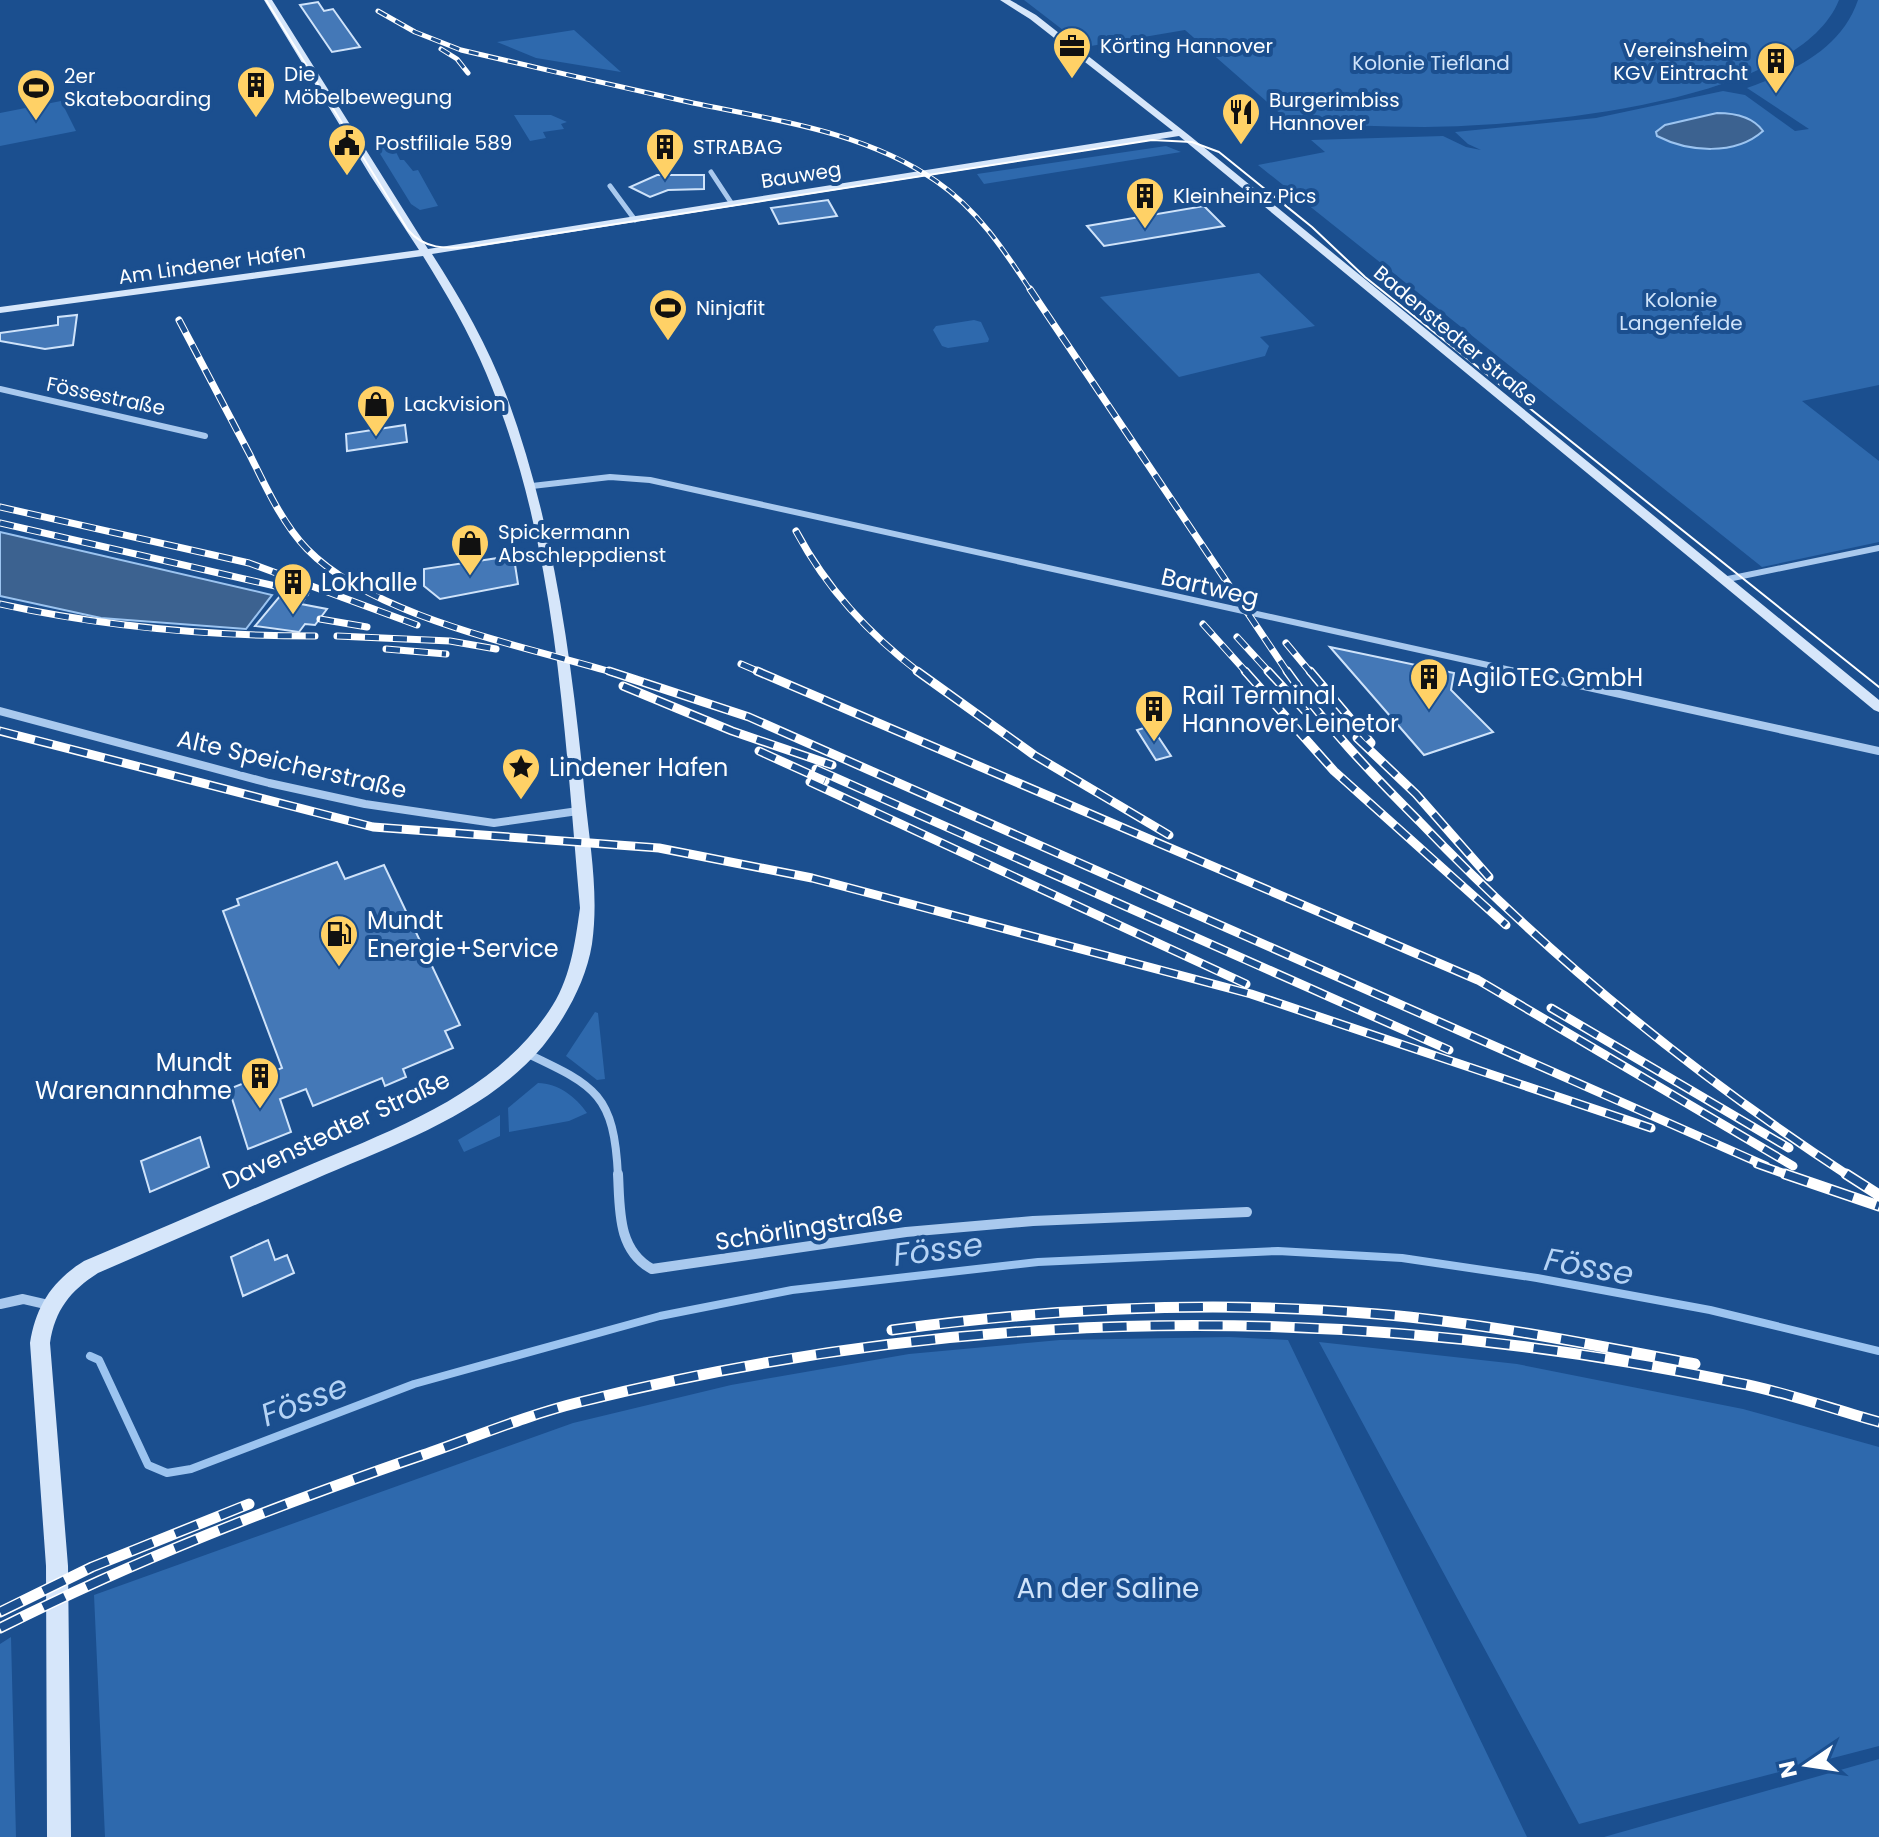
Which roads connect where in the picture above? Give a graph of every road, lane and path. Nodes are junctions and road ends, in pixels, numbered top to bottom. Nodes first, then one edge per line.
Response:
1 (268, 0) edge
2 (1004, 0) edge
3 (1180, 133) junction
4 (711, 172) dead end
5 (610, 186) dead end
6 (732, 204) junction
7 (635, 220) junction
8 (428, 252) junction
9 (0, 310) edge
10 (0, 389) edge
11 (205, 436) dead end
12 (532, 486) junction
13 (1879, 548) edge
14 (1723, 580) junction
15 (1879, 707) edge
16 (0, 711) edge
17 (1879, 751) edge
18 (578, 811) junction
19 (525, 1052) junction
20 (1247, 1212) dead end
21 (0, 1304) edge
22 (49, 1305) junction
23 (59, 1837) edge

1 - 8 street, Davenstedter Straße
2 - 3 street, Badenstedter Straße
3 - 6 street, Bauweg
3 - 14 street, Badenstedter Straße
4 - 6 street
5 - 7 street
6 - 7 street, Bauweg
7 - 8 street, Bauweg
8 - 9 street, Am Lindener Hafen
8 - 12 street, Davenstedter Straße
10 - 11 street, Fössestraße
12 - 17 street, Bartweg
12 - 18 street, Davenstedter Straße
13 - 14 street
14 - 15 street, Badenstedter Straße
16 - 18 street, Alte Speicherstraße
18 - 19 street, Davenstedter Straße
19 - 20 street, Schörlingstraße
19 - 22 street, Davenstedter Straße
21 - 22 street
22 - 23 street, Davenstedter Straße

